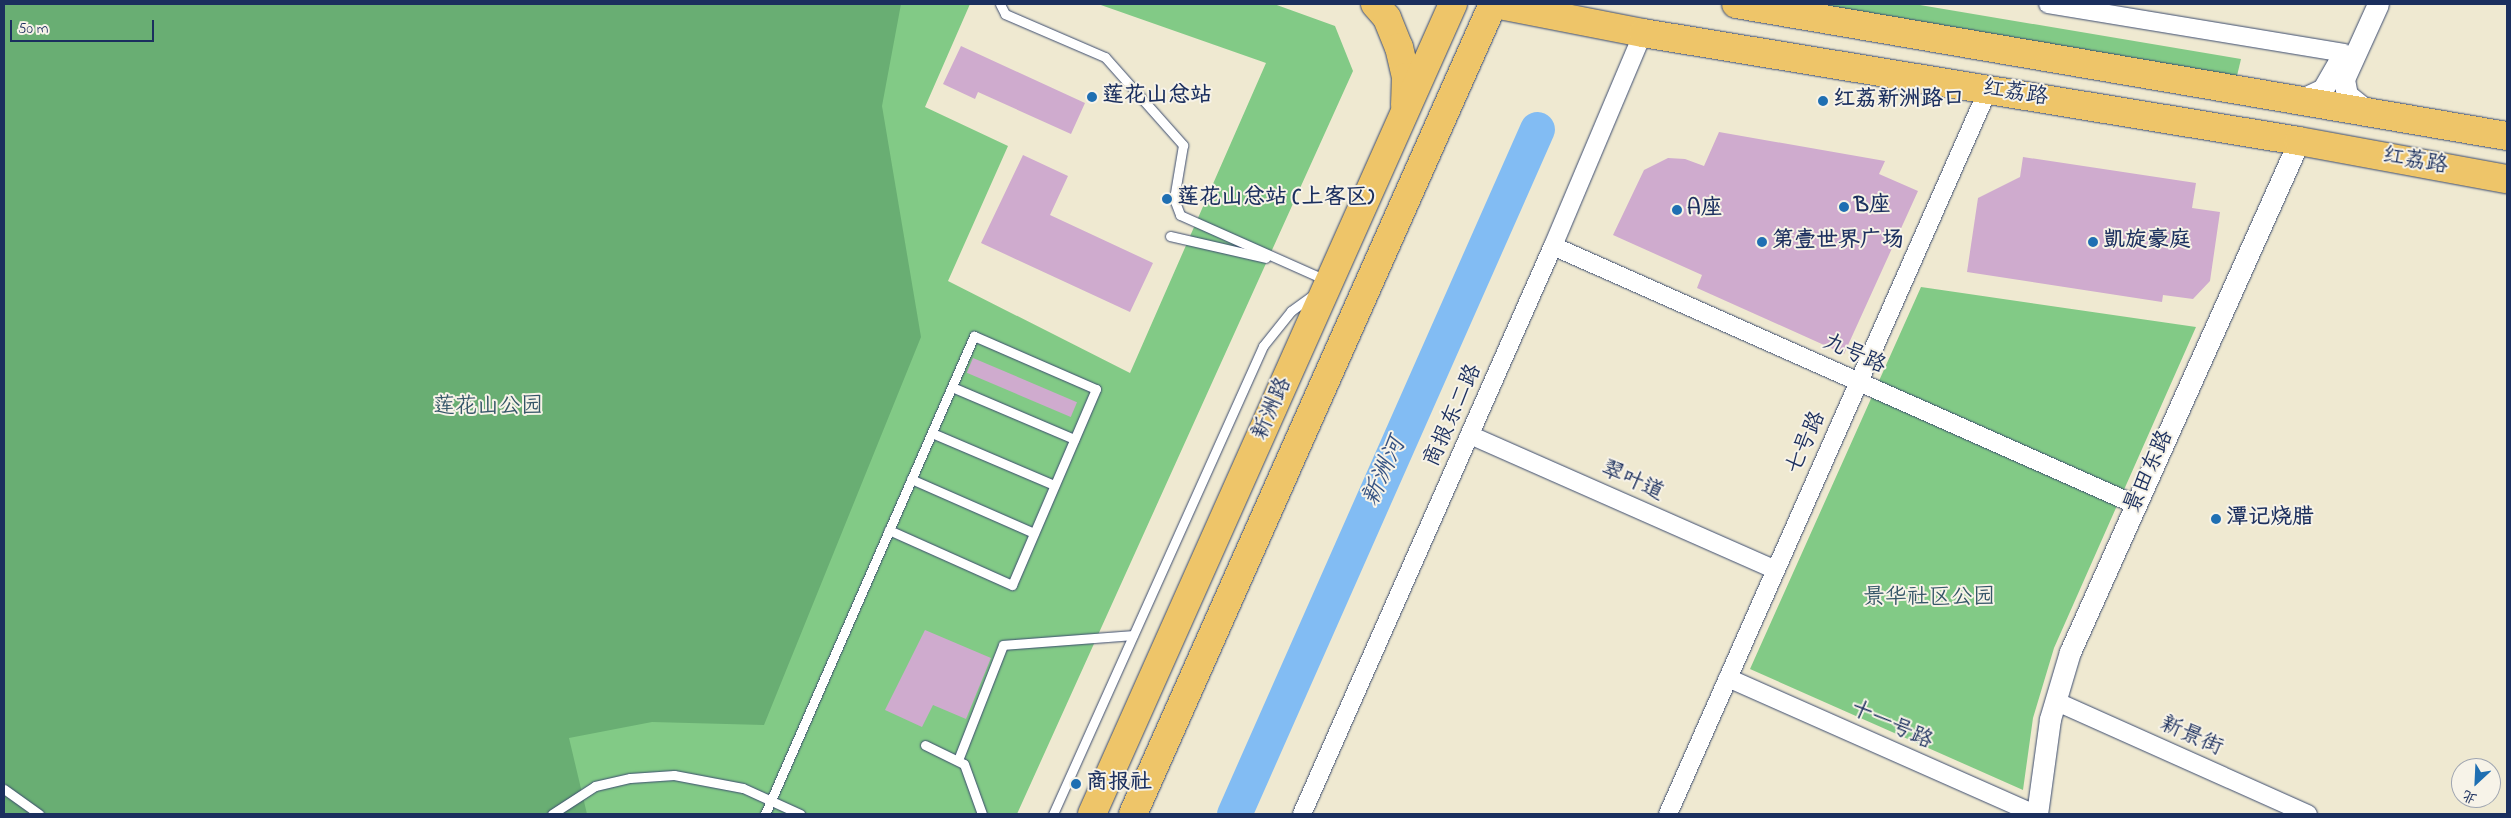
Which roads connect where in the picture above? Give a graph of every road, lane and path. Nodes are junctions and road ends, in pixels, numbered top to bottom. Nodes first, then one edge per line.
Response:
1 (1000, 4) edge
2 (1375, 4) edge
3 (1453, 4) edge
4 (1494, 4) edge
5 (2048, 4) edge
6 (2367, 4) edge
7 (2378, 4) edge
8 (1748, 5) edge
9 (1643, 33) junction
10 (2344, 53) junction
11 (1988, 90) junction
12 (2302, 100) junction
13 (2367, 111) junction
14 (1404, 114) junction
15 (2507, 136) edge
16 (2299, 140) junction
17 (2507, 179) edge
18 (1170, 236) dead end
19 (1553, 246) junction
20 (1285, 263) junction
21 (1330, 282) junction
22 (1859, 382) junction
23 (952, 387) junction
24 (932, 433) junction
25 (1470, 435) junction
26 (1074, 439) junction
27 (911, 479) junction
28 (1054, 485) junction
29 (2136, 505) junction
30 (889, 530) junction
31 (1034, 533) junction
32 (1776, 570) junction
33 (1133, 635) junction
34 (1728, 678) junction
35 (2055, 702) junction
36 (925, 745) dead end
37 (958, 760) junction
38 (4, 789) edge
39 (772, 801) junction
40 (39, 814) edge
41 (552, 814) edge
42 (765, 814) edge
43 (800, 814) edge
44 (982, 814) edge
45 (1052, 814) edge
46 (1092, 814) edge
47 (1133, 814) edge
48 (1302, 814) edge
49 (1668, 814) edge
50 (2036, 814) edge
51 (2308, 814) edge

1 - 20 lane
2 - 14 main road
3 - 14 main road, 新洲路
4 - 9 main road, 红荔路
4 - 47 main road, 新洲路
5 - 10 street
6 - 10 street
7 - 13 street
8 - 12 main road, 红荔路
9 - 11 main road, 红荔路
9 - 19 street, 商报东二路
10 - 12 street
11 - 16 main road, 红荔路
11 - 22 street, 七号路
12 - 13 main road, 红荔路
13 - 15 main road, 红荔路
14 - 21 main road, 新洲路
16 - 17 main road, 红荔路
16 - 29 street, 景田东路
18 - 20 lane
19 - 22 street, 九号路
19 - 25 street, 商报东二路
20 - 21 lane
21 - 33 lane
21 - 46 main road, 新洲路
22 - 29 street, 九号路
22 - 32 street, 七号路
23 - 24 lane
23 - 26 lane
23 - 26 lane
24 - 27 lane
24 - 28 lane
25 - 32 street, 翠叶道
25 - 48 street, 商报东二路
26 - 28 lane
27 - 30 lane
27 - 31 lane
28 - 31 lane
29 - 35 street, 景田东路
30 - 31 lane
30 - 39 lane
32 - 34 street, 七号路
33 - 37 lane
33 - 45 lane
34 - 49 street, 七号路
34 - 50 street, 十一号路
35 - 50 street, 景田东路
35 - 51 street, 新景街
36 - 37 lane
37 - 44 lane
38 - 40 lane
39 - 41 lane
39 - 42 lane
39 - 43 lane

